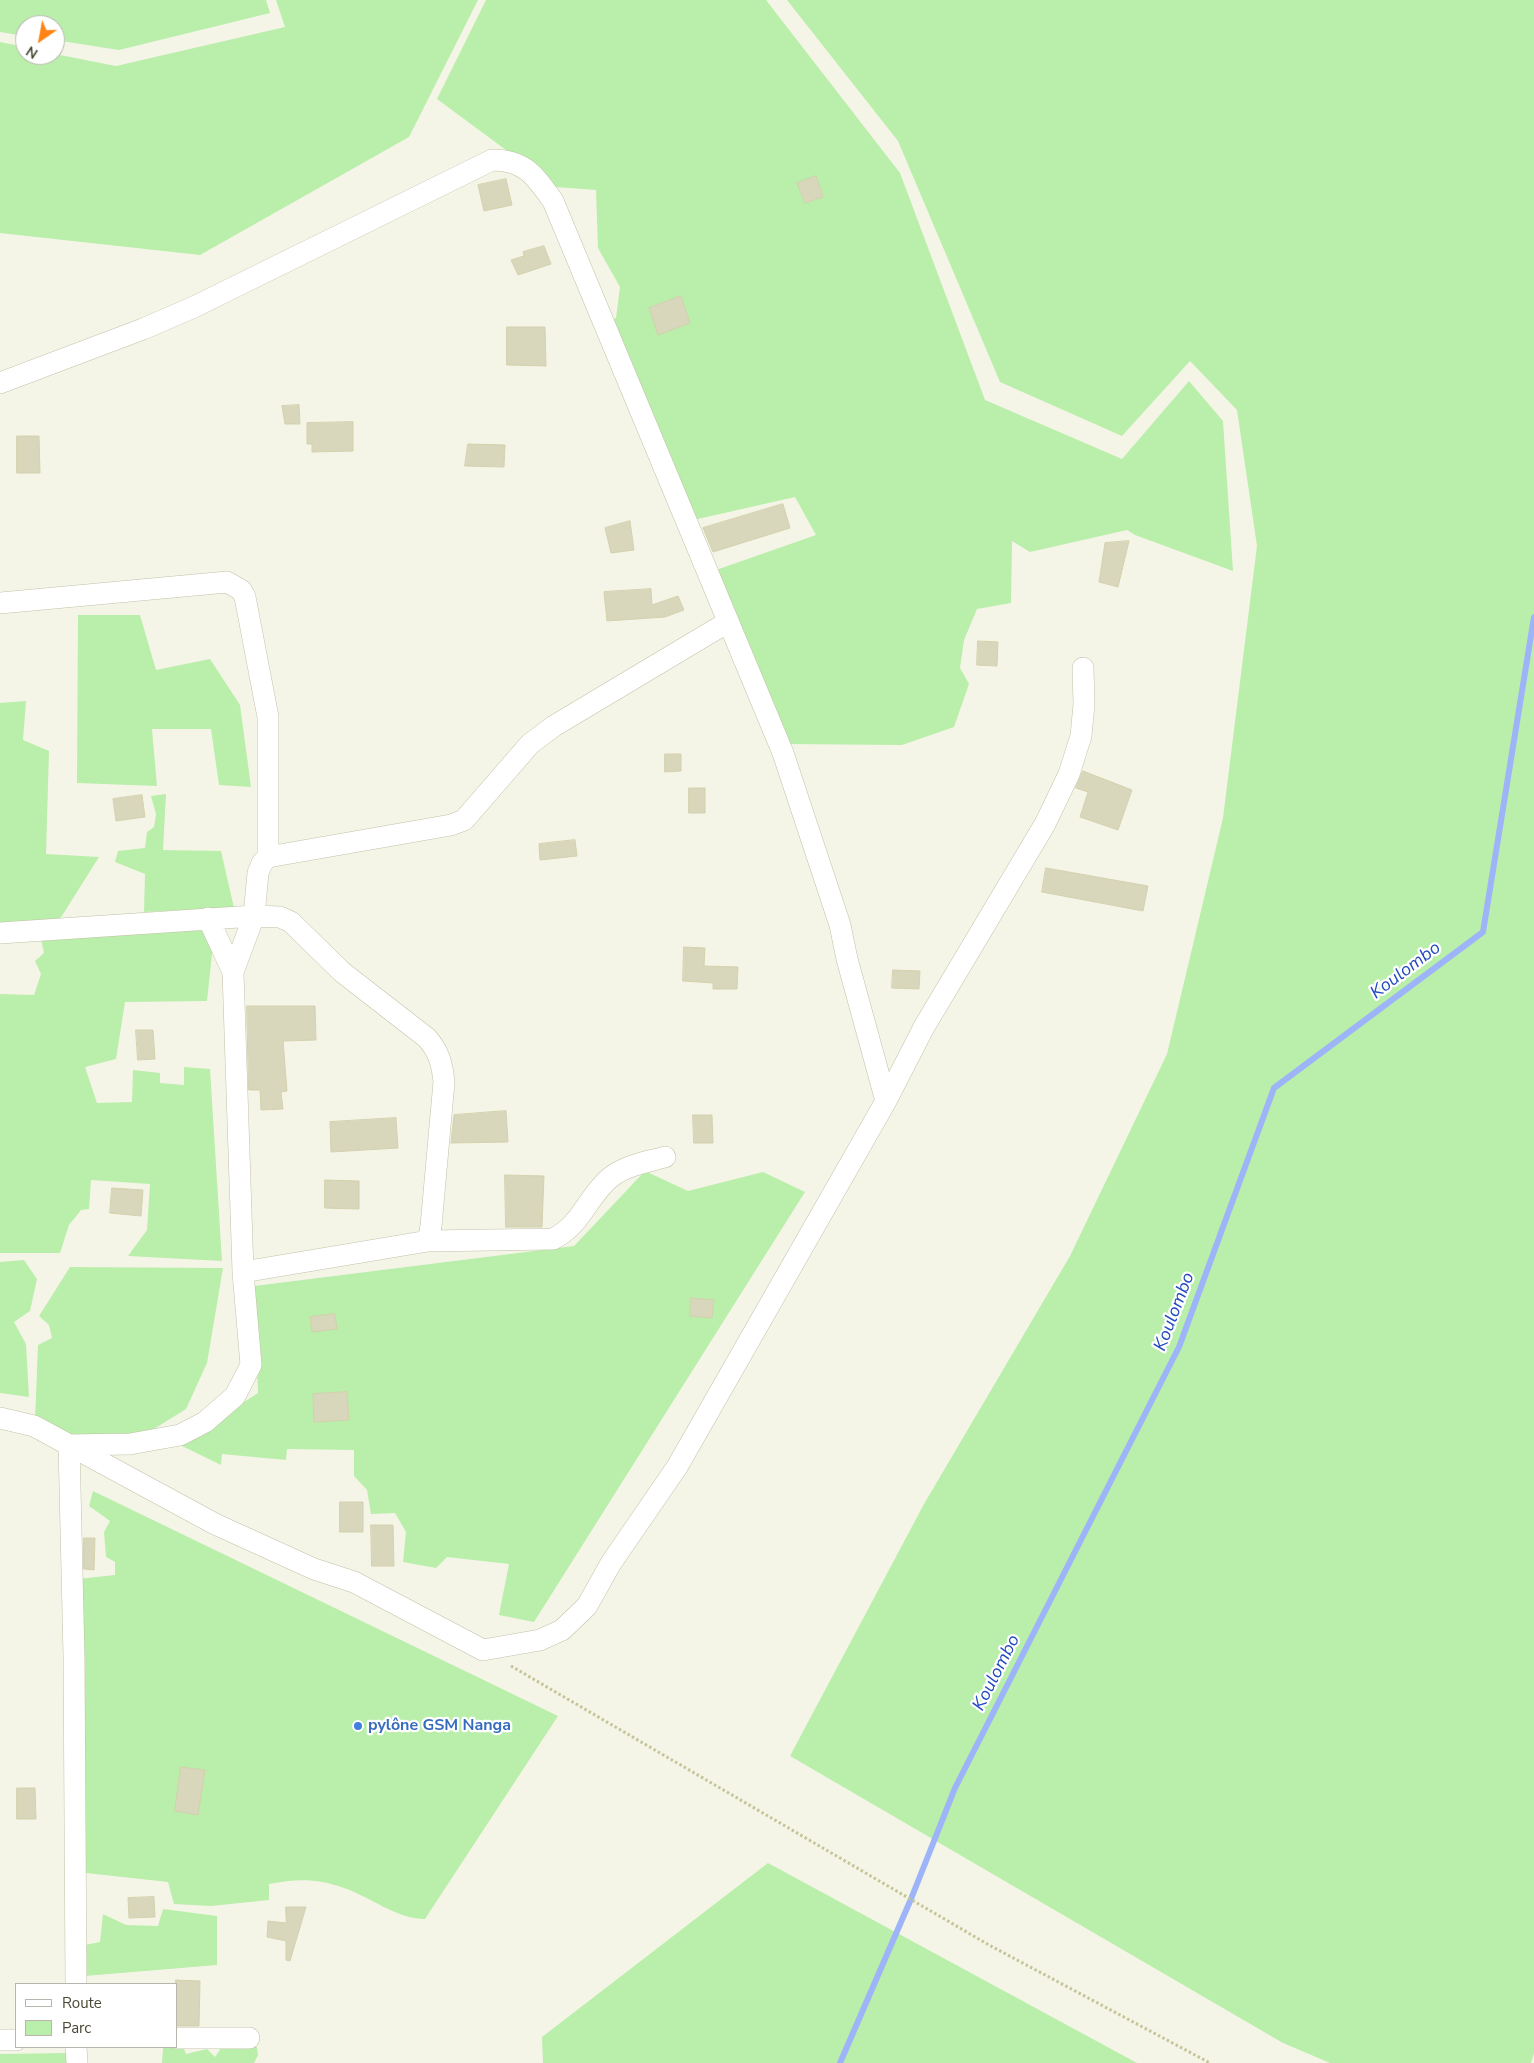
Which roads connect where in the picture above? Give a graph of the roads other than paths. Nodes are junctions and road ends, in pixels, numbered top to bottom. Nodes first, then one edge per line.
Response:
1 (0, 382) edge
2 (0, 603) edge
3 (728, 622) junction
4 (1083, 668) dead end
5 (268, 857) junction
6 (254, 916) junction
7 (208, 918) junction
8 (0, 932) edge
9 (232, 972) junction
10 (886, 1101) junction
11 (665, 1157) dead end
12 (428, 1241) junction
13 (243, 1272) junction
14 (0, 1418) edge
15 (69, 1445) junction
16 (76, 1983) edge
17 (178, 2038) edge
18 (249, 2038) dead end
19 (0, 2040) edge
20 (15, 2040) edge
21 (76, 2048) edge
22 (76, 2063) edge

1 - 3 street
2 - 5 street
3 - 5 street
3 - 10 street
4 - 10 street
5 - 6 street
6 - 7 street
6 - 9 street
6 - 12 street
7 - 8 street
7 - 9 street
9 - 13 street
10 - 15 street
11 - 12 street
12 - 13 street
13 - 15 street
14 - 15 street
15 - 16 street
17 - 18 street
19 - 20 street
21 - 22 street

